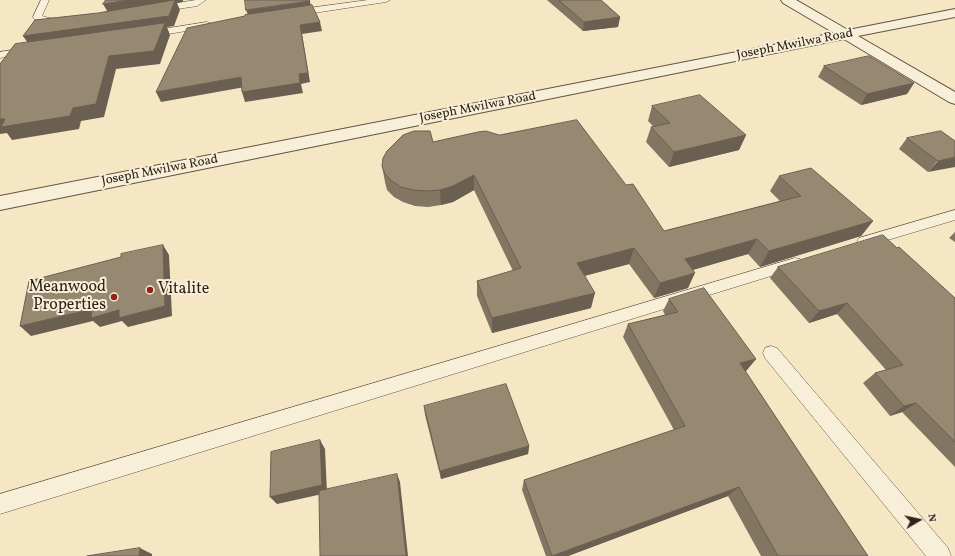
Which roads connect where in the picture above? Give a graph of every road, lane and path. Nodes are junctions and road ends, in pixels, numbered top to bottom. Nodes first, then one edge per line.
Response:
1 (45, 0) edge
2 (202, 0) edge
3 (386, 0) edge
4 (787, 0) edge
5 (151, 10) edge
6 (955, 13) edge
7 (284, 14) edge
8 (73, 21) edge
9 (213, 25) edge
10 (142, 35) edge
11 (846, 35) junction
12 (39, 49) edge
13 (0, 55) edge
14 (955, 99) edge
15 (0, 203) edge
16 (955, 215) edge
17 (848, 247) edge
18 (810, 259) edge
19 (771, 352) dead end
20 (0, 504) edge
21 (940, 556) edge

1 - 8 lane
2 - 5 lane
3 - 7 lane
4 - 11 street
6 - 11 street, Joseph Mwilwa Road
9 - 10 lane
11 - 14 street
11 - 15 street, Joseph Mwilwa Road
12 - 13 lane
16 - 17 lane
18 - 20 lane
19 - 21 lane

